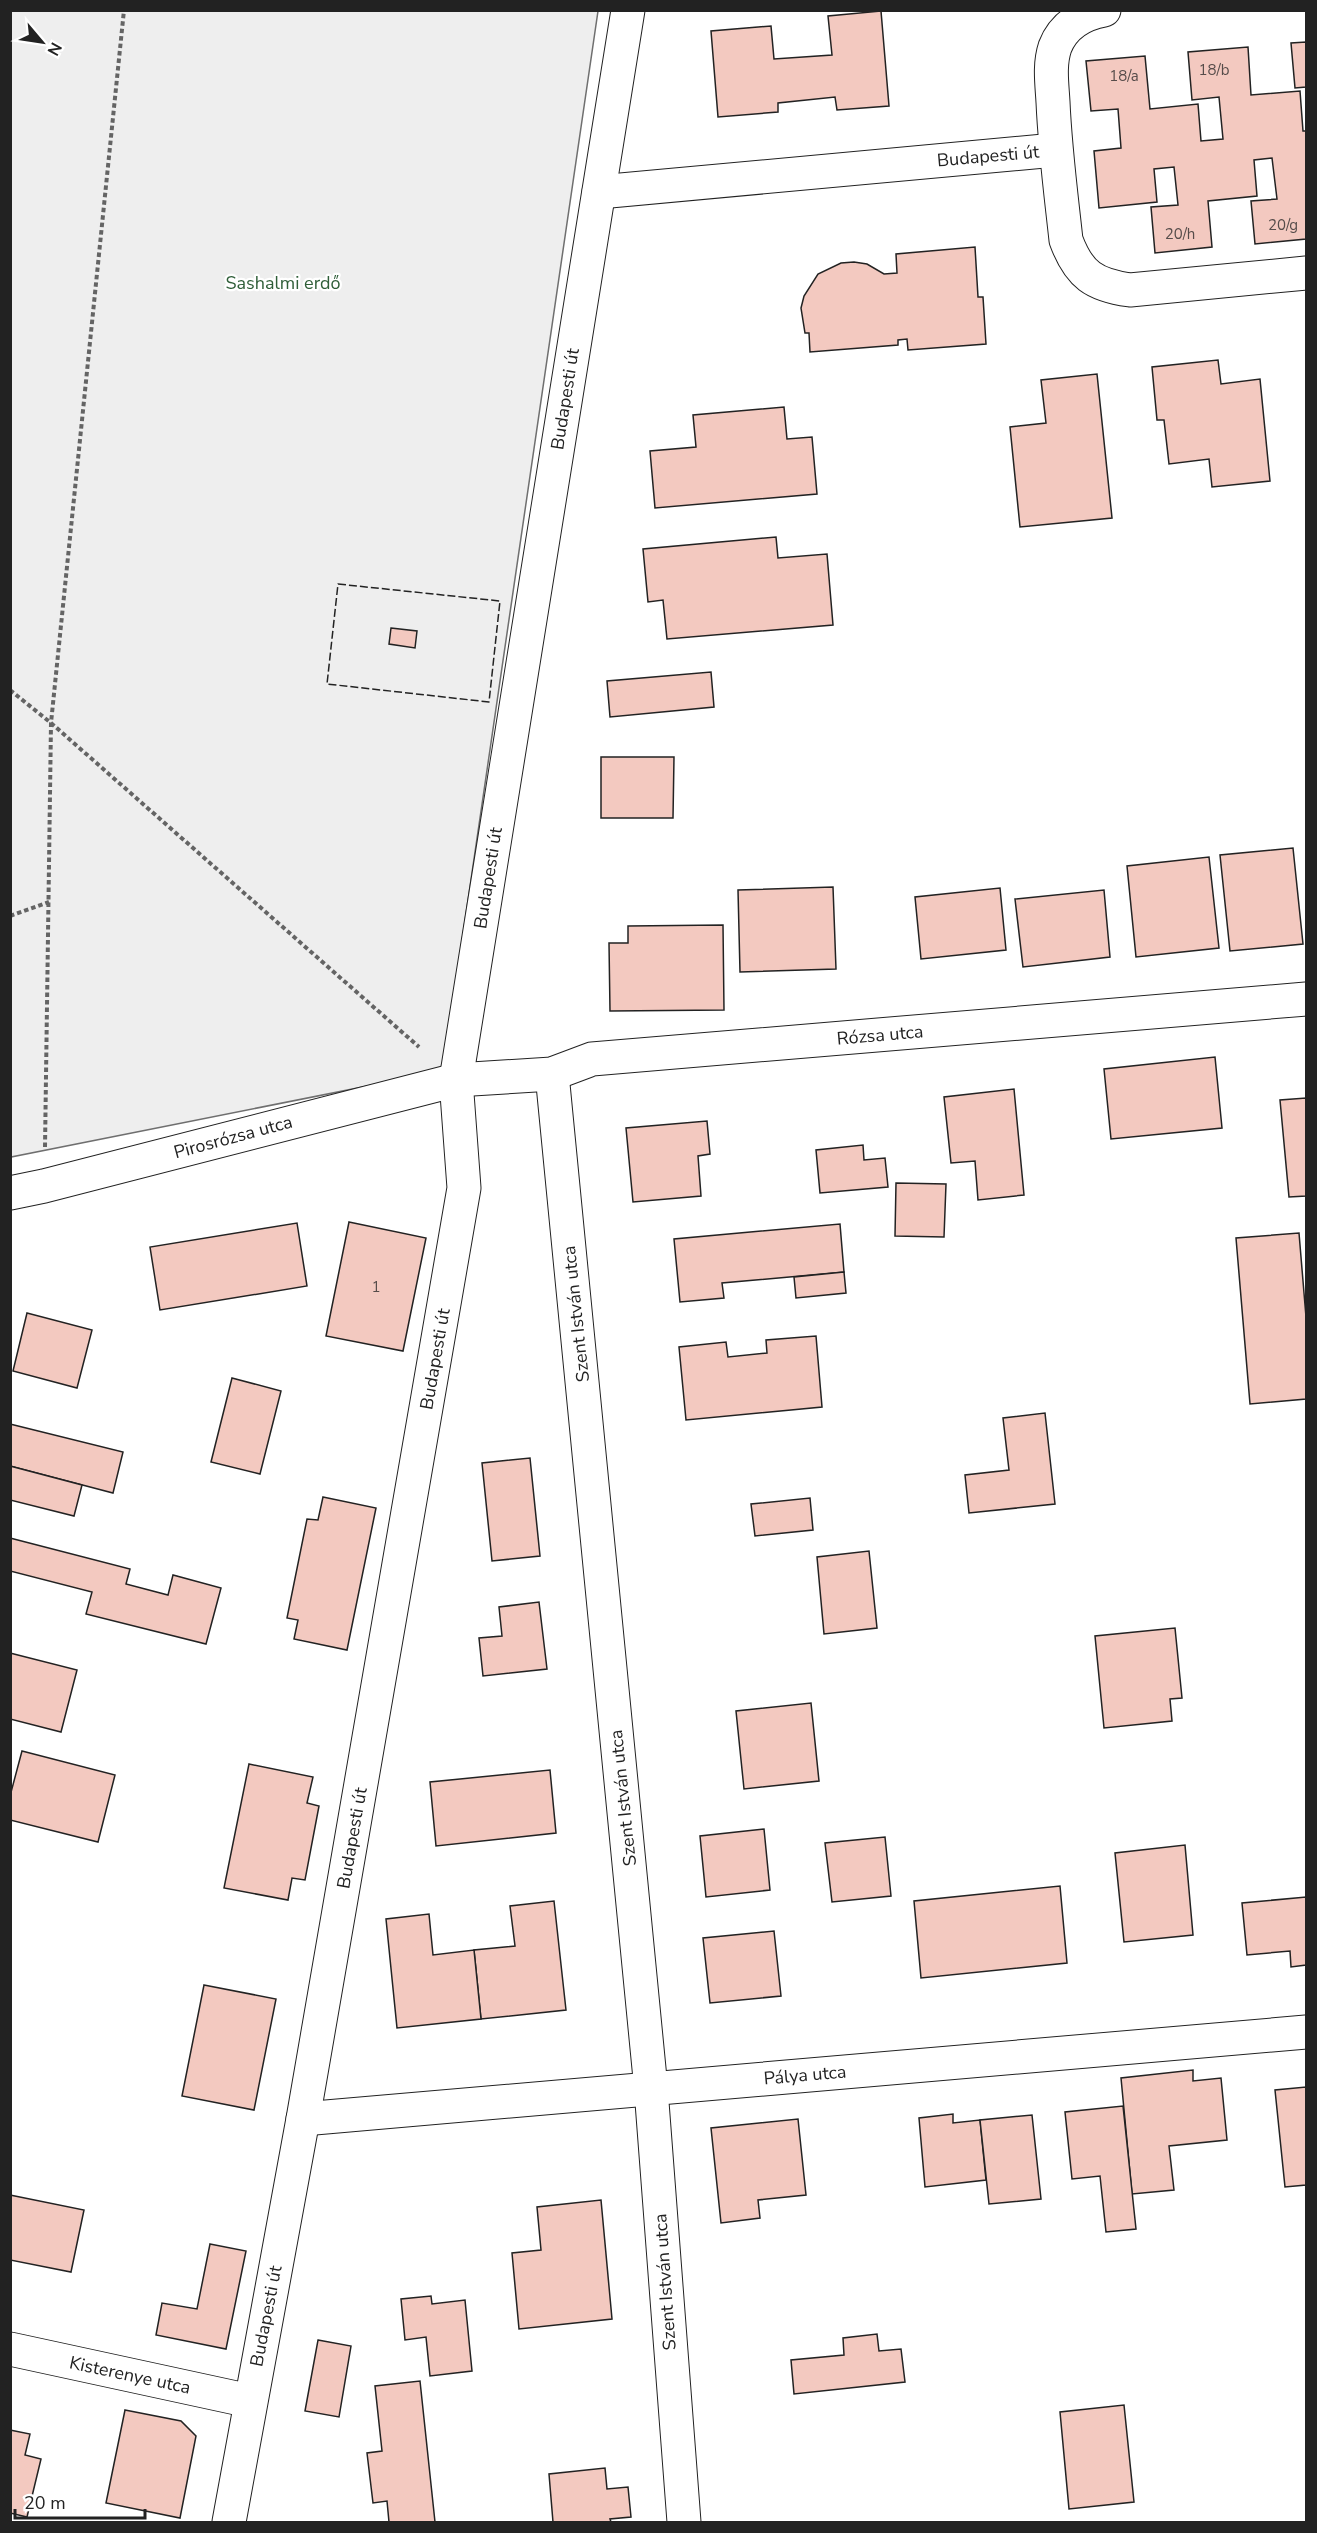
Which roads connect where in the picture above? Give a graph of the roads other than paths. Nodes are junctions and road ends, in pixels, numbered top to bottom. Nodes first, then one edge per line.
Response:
1 (628, 10) edge
2 (1104, 10) edge
3 (1055, 150) junction
4 (599, 192) junction
5 (1306, 273) edge
6 (1306, 999) edge
7 (552, 1074) junction
8 (456, 1080) junction
9 (10, 1193) edge
10 (1306, 2032) edge
11 (651, 2089) junction
12 (303, 2119) junction
13 (10, 2349) edge
14 (250, 2401) junction
15 (229, 2523) edge
16 (684, 2523) edge

1 - 4 street, Budapesti út
2 - 3 street, Budapesti út
3 - 4 street, Budapesti út
3 - 5 street, Budapesti út
4 - 8 street, Budapesti út
6 - 7 street, Rózsa utca
7 - 8 street, Rózsa utca
7 - 11 street, Szent István utca
8 - 9 street, Pirosrózsa utca
8 - 12 street, Budapesti út
10 - 11 street, Pálya utca
11 - 12 street, Pálya utca
11 - 16 street, Szent István utca
12 - 14 street, Budapesti út
13 - 14 street, Kisterenye utca
14 - 15 street, Budapesti út

